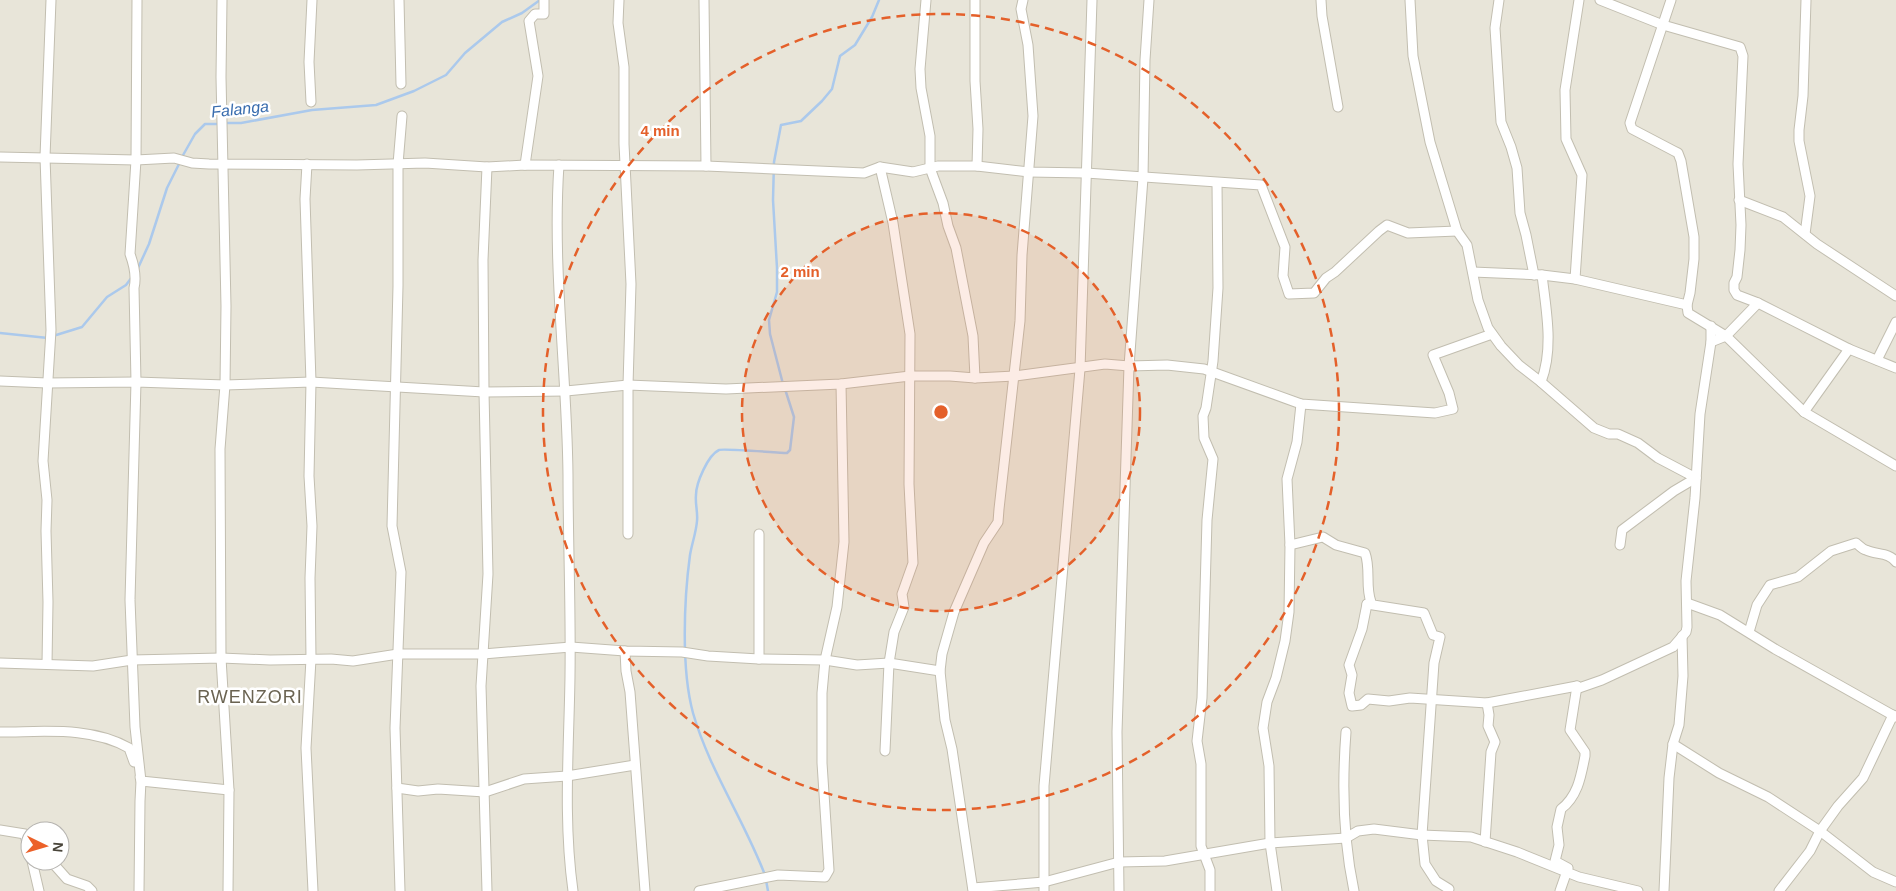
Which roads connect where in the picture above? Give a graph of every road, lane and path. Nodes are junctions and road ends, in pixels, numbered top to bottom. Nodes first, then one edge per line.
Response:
1 (50, 0) edge
2 (137, 0) edge
3 (222, 0) edge
4 (312, 0) edge
5 (399, 0) edge
6 (619, 0) edge
7 (704, 0) edge
8 (926, 0) edge
9 (975, 0) edge
10 (1023, 0) edge
11 (1092, 0) edge
12 (1149, 0) edge
13 (1321, 0) edge
14 (1410, 0) edge
15 (1499, 0) edge
16 (1579, 0) edge
17 (1600, 0) edge
18 (1671, 0) edge
19 (1806, 0) edge
20 (544, 2) edge
21 (1663, 25) junction
22 (401, 84) dead end
23 (311, 102) dead end
24 (1338, 107) dead end
25 (402, 116) dead end
26 (0, 156) edge
27 (44, 157) junction
28 (136, 160) junction
29 (223, 164) junction
30 (307, 164) junction
31 (398, 164) junction
32 (525, 165) junction
33 (559, 165) junction
34 (624, 166) junction
35 (706, 166) junction
36 (977, 166) junction
37 (487, 167) junction
38 (880, 167) junction
39 (930, 168) junction
40 (1029, 172) junction
41 (1086, 173) junction
42 (1143, 178) junction
43 (1217, 182) junction
44 (1739, 200) junction
45 (1457, 231) junction
46 (1805, 234) junction
47 (1473, 272) junction
48 (1538, 275) junction
49 (1575, 279) junction
50 (1896, 296) edge
51 (1758, 303) junction
52 (1687, 305) junction
53 (1896, 322) edge
54 (1711, 326) junction
55 (1492, 334) junction
56 (1726, 336) junction
57 (1711, 342) junction
58 (1849, 349) junction
59 (1878, 360) junction
60 (1129, 366) junction
61 (1080, 368) junction
62 (1896, 368) edge
63 (1208, 370) junction
64 (910, 376) junction
65 (1016, 376) junction
66 (975, 378) junction
67 (0, 381) edge
68 (136, 382) junction
69 (311, 382) junction
70 (1541, 382) junction
71 (47, 383) junction
72 (841, 384) junction
73 (225, 385) junction
74 (628, 385) junction
75 (396, 386) junction
76 (566, 391) junction
77 (484, 392) junction
78 (1302, 404) junction
79 (1804, 412) junction
80 (1896, 466) edge
81 (1696, 478) junction
82 (628, 534) dead end
83 (759, 534) dead end
84 (1290, 545) junction
85 (1620, 545) dead end
86 (1896, 562) edge
87 (1367, 604) junction
88 (1687, 604) junction
89 (1749, 632) junction
90 (1682, 636) junction
91 (571, 647) junction
92 (624, 652) junction
93 (398, 654) junction
94 (483, 654) junction
95 (221, 658) junction
96 (311, 659) junction
97 (759, 659) junction
98 (132, 660) junction
99 (825, 660) junction
100 (0, 662) edge
101 (889, 663) junction
102 (47, 664) junction
103 (940, 671) junction
104 (1577, 686) junction
105 (1432, 699) junction
106 (1487, 703) junction
107 (1894, 716) edge
108 (0, 732) edge
109 (1346, 732) dead end
110 (1673, 744) junction
111 (886, 752) dead end
112 (635, 765) junction
113 (567, 776) junction
114 (141, 781) junction
115 (397, 788) junction
116 (229, 790) junction
117 (484, 792) junction
118 (0, 830) edge
119 (1820, 831) junction
120 (20, 835) edge
121 (1422, 835) junction
122 (1346, 838) junction
123 (1485, 842) junction
124 (1270, 843) junction
125 (1204, 855) junction
126 (1119, 862) junction
127 (34, 871) edge
128 (60, 871) edge
129 (1567, 872) junction
130 (1896, 882) edge
131 (1044, 886) edge
132 (1663, 887) edge
133 (1449, 889) dead end
134 (973, 890) edge
135 (39, 891) edge
136 (92, 891) edge
137 (140, 891) edge
138 (228, 891) edge
139 (313, 891) edge
140 (400, 891) edge
141 (487, 891) edge
142 (573, 891) edge
143 (645, 891) edge
144 (699, 891) edge
145 (1119, 891) edge
146 (1210, 891) edge
147 (1277, 891) edge
148 (1354, 891) edge
149 (1560, 891) edge
150 (1638, 891) edge
151 (1673, 891) edge
152 (1779, 891) edge

1 - 27 street
2 - 28 street
3 - 29 street
4 - 23 street
5 - 22 street
6 - 34 street
7 - 35 street
8 - 39 street
9 - 36 street
10 - 40 street
11 - 41 street
12 - 42 street
13 - 24 street
14 - 45 street
15 - 48 street
16 - 49 street
17 - 21 street
18 - 21 street
19 - 46 street
20 - 32 street
21 - 44 street
21 - 52 street
25 - 31 street
26 - 27 street
27 - 28 street
27 - 71 street
28 - 29 street
28 - 68 street
29 - 30 street
29 - 73 street
30 - 31 street
30 - 69 street
31 - 37 street
31 - 75 street
32 - 33 street
32 - 37 street
33 - 34 street
33 - 76 street
34 - 35 street
34 - 74 street
35 - 38 street
36 - 39 street
36 - 40 street
37 - 77 street
38 - 39 street
38 - 64 street
39 - 66 street
40 - 41 street
40 - 65 street
41 - 42 street
41 - 61 street
42 - 43 street
42 - 60 street
43 - 45 street
43 - 63 street
44 - 46 street
44 - 51 street
45 - 47 street
46 - 50 street
47 - 48 street
47 - 55 street
48 - 49 street
48 - 70 street
49 - 52 street
51 - 56 street
51 - 58 street
52 - 54 street
53 - 59 street
54 - 56 street
54 - 57 street
55 - 70 street
55 - 78 street
56 - 57 street
56 - 79 street
57 - 81 street
58 - 59 street
58 - 79 street
59 - 62 street
60 - 61 street
60 - 63 street
60 - 126 street
61 - 65 street
61 - 131 street
63 - 78 street
63 - 125 street
64 - 66 street
64 - 72 street
64 - 101 street
65 - 66 street
65 - 103 street
67 - 71 street
68 - 71 street
68 - 73 street
68 - 98 street
69 - 73 street
69 - 75 street
69 - 96 street
70 - 81 street
71 - 102 street
72 - 74 street
72 - 99 street
73 - 95 street
74 - 76 street
74 - 82 street
75 - 77 street
75 - 93 street
76 - 77 street
76 - 91 street
77 - 94 street
78 - 84 street
79 - 80 street
81 - 85 street
81 - 88 street
83 - 97 street
84 - 87 street
84 - 124 street
86 - 89 street
87 - 105 street
87 - 105 street
88 - 89 street
88 - 90 street
89 - 107 street
90 - 104 street
90 - 110 street
91 - 92 street
91 - 94 street
91 - 113 street
92 - 97 street
92 - 112 street
93 - 94 street
93 - 96 street
93 - 115 street
94 - 117 street
95 - 96 street
95 - 98 street
95 - 116 street
96 - 139 street
97 - 99 street
98 - 102 street
98 - 114 street
99 - 101 street
99 - 144 street
100 - 102 street
101 - 103 street
101 - 111 street
103 - 134 street
104 - 106 street
104 - 129 street
105 - 106 street
105 - 121 street
106 - 123 street
107 - 119 street
108 - 114 street
109 - 122 street
110 - 119 street
110 - 132 street
112 - 113 street
112 - 143 street
113 - 117 street
113 - 142 street
114 - 116 street
114 - 137 street
115 - 117 street
115 - 140 street
116 - 138 street
117 - 141 street
118 - 120 street
119 - 130 street
119 - 152 street
121 - 122 street
121 - 123 street
121 - 133 street
122 - 124 street
122 - 148 street
123 - 129 street
124 - 125 street
124 - 147 street
125 - 126 street
125 - 146 street
126 - 131 street
126 - 145 street
127 - 135 street
128 - 136 street
129 - 149 street
129 - 150 street
131 - 134 street
132 - 151 street

